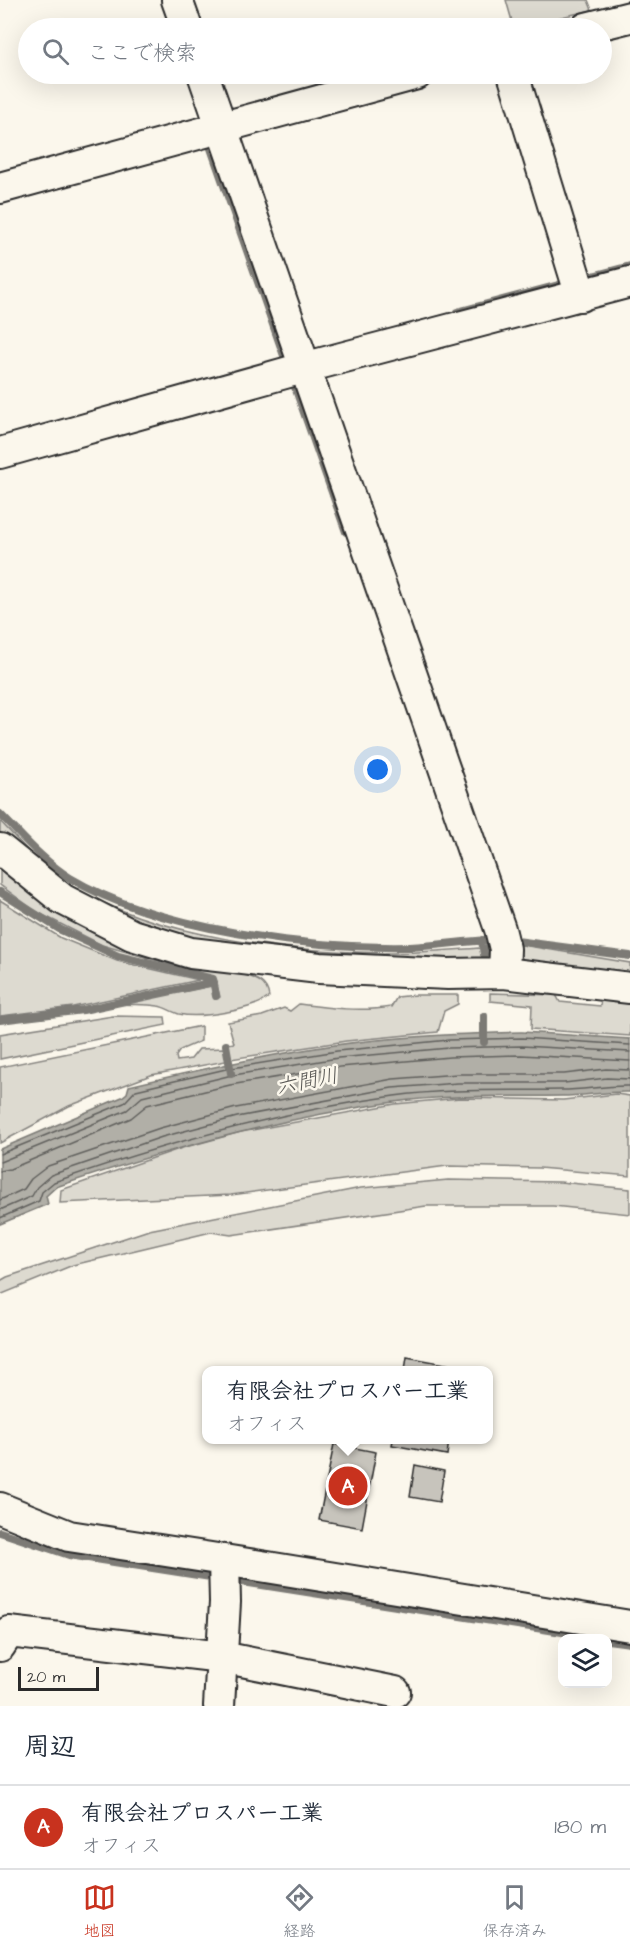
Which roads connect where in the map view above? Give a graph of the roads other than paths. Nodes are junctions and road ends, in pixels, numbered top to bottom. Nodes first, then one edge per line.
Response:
1 (177, 0) edge
2 (630, 17) edge
3 (183, 18) edge
4 (612, 22) edge
5 (204, 84) edge
6 (376, 84) edge
7 (516, 84) edge
8 (212, 124) junction
9 (0, 188) edge
10 (630, 282) edge
11 (578, 287) junction
12 (296, 364) junction
13 (0, 453) edge
14 (0, 849) edge
15 (503, 950) junction
16 (630, 988) edge
17 (0, 1508) edge
18 (223, 1575) junction
19 (630, 1626) edge
20 (0, 1646) edge
21 (222, 1657) junction
22 (395, 1692) dead end
23 (219, 1706) edge

1 - 3 street
2 - 4 street
5 - 8 street
6 - 8 street
7 - 11 street
8 - 9 street
8 - 12 street
10 - 11 street
11 - 12 street
12 - 13 street
12 - 15 street
14 - 15 street
15 - 16 street
17 - 18 street
18 - 19 street
18 - 21 street
20 - 21 street
21 - 22 street
21 - 23 street

